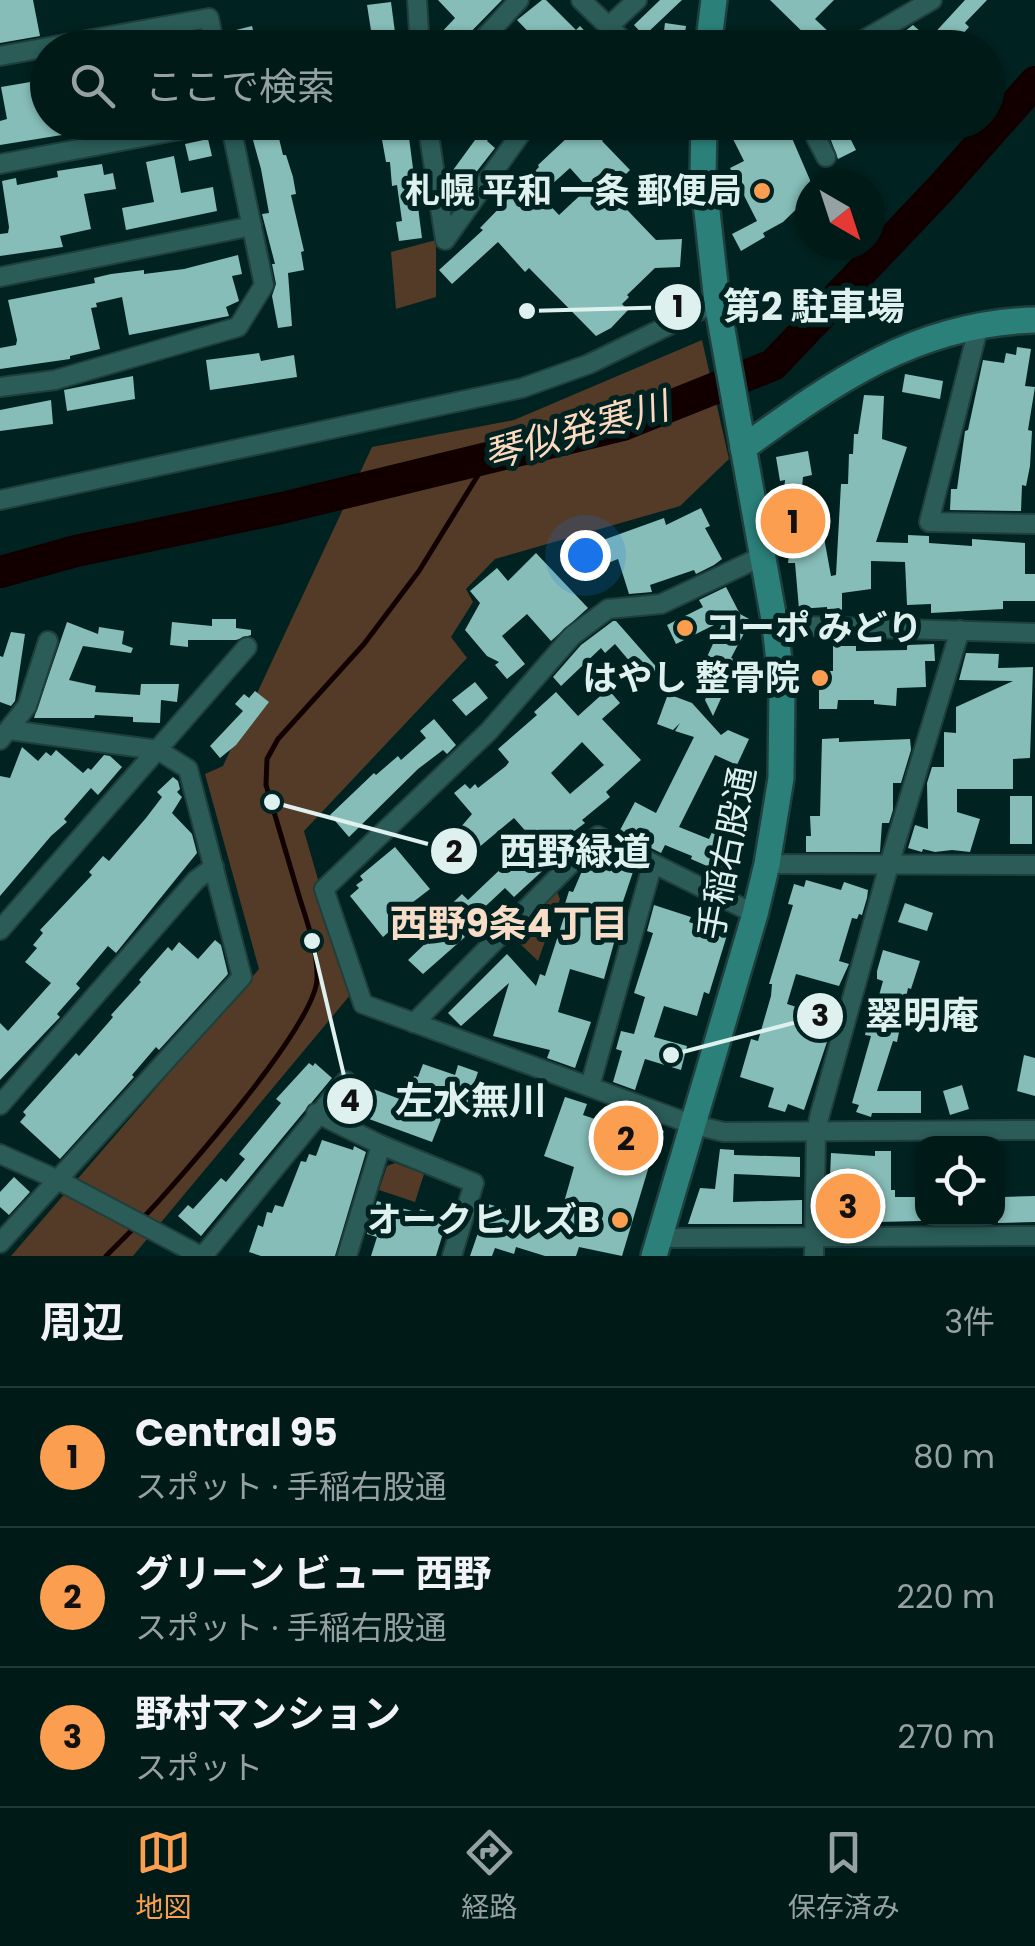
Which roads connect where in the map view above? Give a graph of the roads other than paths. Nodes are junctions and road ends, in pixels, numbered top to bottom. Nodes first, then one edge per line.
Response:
1 (417, 0) edge
2 (520, 0) edge
3 (581, 0) edge
4 (636, 0) edge
5 (714, 0) edge
6 (932, 0) edge
7 (909, 5) edge
8 (143, 30) edge
9 (211, 30) edge
10 (419, 30) edge
11 (492, 30) edge
12 (607, 30) edge
13 (620, 30) edge
14 (710, 30) edge
15 (875, 30) edge
16 (30, 51) edge
17 (0, 56) edge
18 (127, 140) edge
19 (234, 140) edge
20 (430, 140) edge
21 (516, 140) edge
22 (707, 140) edge
23 (817, 140) edge
24 (826, 157) dead end
25 (0, 164) edge
26 (252, 226) junction
27 (0, 277) edge
28 (719, 313) junction
29 (1035, 320) edge
30 (980, 325) junction
31 (0, 387) edge
32 (743, 448) junction
33 (0, 500) edge
34 (1035, 524) edge
35 (763, 556) junction
36 (776, 625) junction
37 (960, 630) junction
38 (1035, 632) edge
39 (48, 641) dead end
40 (248, 646) dead end
41 (4, 735) edge
42 (158, 750) junction
43 (768, 864) junction
44 (889, 865) junction
45 (1035, 865) edge
46 (652, 866) junction
47 (214, 867) junction
48 (755, 914) junction
49 (0, 930) edge
50 (414, 1022) junction
51 (346, 1081) dead end
52 (590, 1086) junction
53 (0, 1106) edge
54 (316, 1113) junction
55 (694, 1126) junction
56 (1035, 1130) edge
57 (816, 1132) junction
58 (381, 1145) junction
59 (0, 1154) edge
60 (56, 1180) junction
61 (1035, 1236) edge
62 (0, 1244) edge
63 (656, 1247) edge
64 (815, 1247) edge
65 (202, 1256) edge
66 (347, 1256) edge
67 (452, 1256) edge

1 - 10 street
2 - 11 street
3 - 12 street
4 - 13 street
5 - 14 street
6 - 7 street
7 - 15 street
8 - 9 street
16 - 17 street
18 - 25 street
19 - 26 street
20 - 21 street
22 - 28 street
23 - 24 street
26 - 27 street
26 - 31 street
28 - 32 street, 手稲右股通
28 - 33 street
29 - 30 street
30 - 32 street
30 - 34 street
32 - 35 street, 手稲右股通
35 - 36 street, 手稲右股通
35 - 50 street
36 - 37 street
36 - 43 street, 手稲右股通
37 - 38 street
37 - 44 street
39 - 41 street
40 - 42 street
41 - 42 street
42 - 47 street
42 - 49 street
43 - 44 street
43 - 48 street, 手稲右股通
44 - 45 street
44 - 57 street
46 - 48 street
46 - 50 street
46 - 52 street
47 - 53 street
47 - 60 street
48 - 55 street, 手稲右股通
50 - 52 street
51 - 54 street
52 - 55 street
54 - 58 street
54 - 65 street
55 - 57 street
55 - 63 street, 手稲右股通
56 - 57 street
57 - 64 street
58 - 66 street
58 - 67 street
59 - 60 street
60 - 62 street
60 - 65 street
61 - 64 street
63 - 64 street

